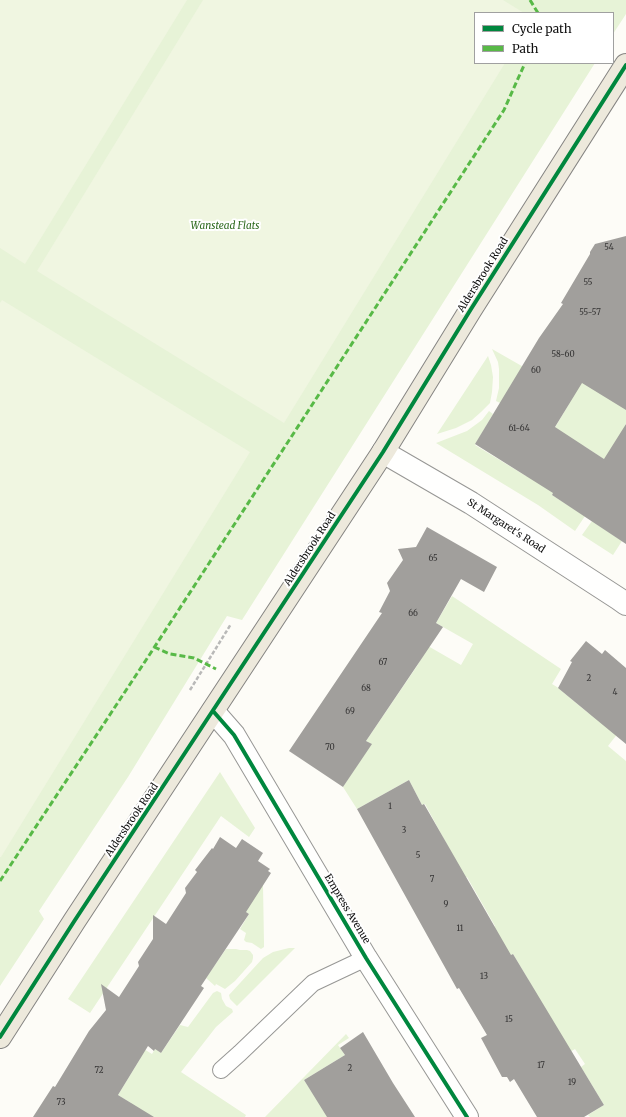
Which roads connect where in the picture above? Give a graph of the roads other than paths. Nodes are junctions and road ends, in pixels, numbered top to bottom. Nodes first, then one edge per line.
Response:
1 (626, 65) edge
2 (383, 452) junction
3 (626, 604) edge
4 (213, 711) junction
5 (366, 958) junction
6 (0, 1037) edge
7 (221, 1070) dead end
8 (467, 1117) edge

1 - 2 main road, Aldersbrook Road
2 - 3 street, St Margaret's Road
2 - 4 main road, Aldersbrook Road
4 - 5 street, Empress Avenue
4 - 6 main road, Aldersbrook Road
5 - 7 lane
5 - 8 street, Empress Avenue

